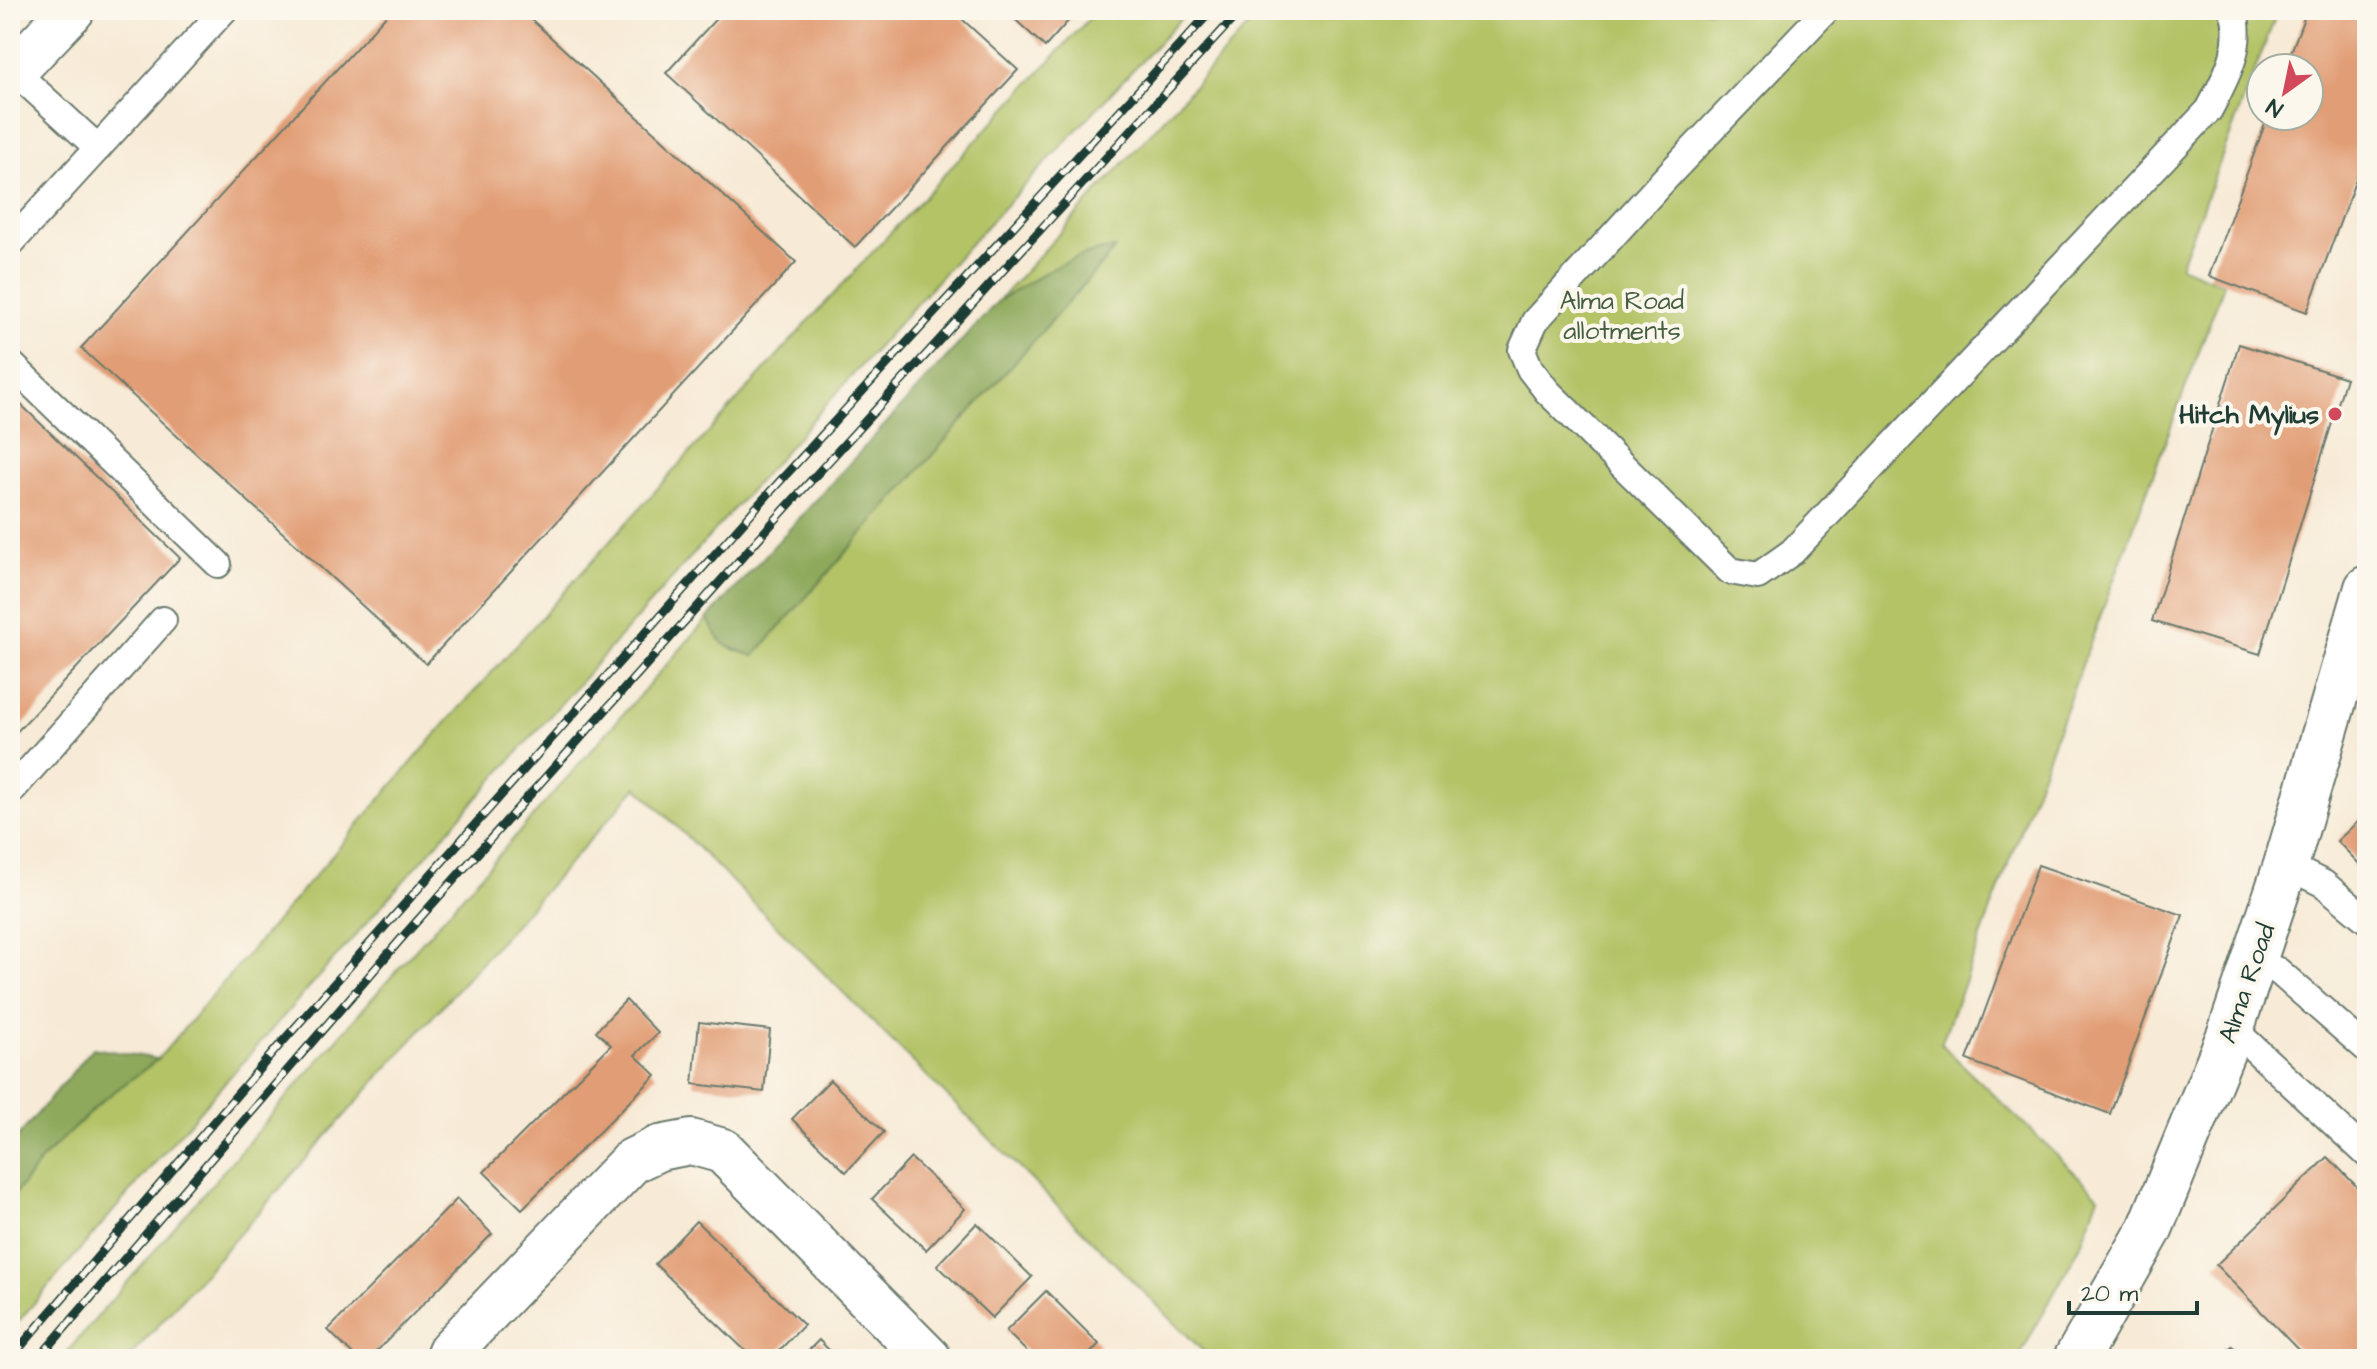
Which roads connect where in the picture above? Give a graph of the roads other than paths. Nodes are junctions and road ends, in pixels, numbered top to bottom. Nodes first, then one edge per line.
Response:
1 (72, 10) edge
2 (224, 10) edge
3 (1826, 10) edge
4 (2233, 10) edge
5 (12, 73) edge
6 (98, 148) junction
7 (10, 244) edge
8 (10, 363) edge
9 (218, 564) dead end
10 (2367, 588) edge
11 (163, 620) dead end
12 (10, 792) edge
13 (2286, 865) junction
14 (2367, 920) edge
15 (2254, 962) junction
16 (2230, 1033) junction
17 (2367, 1049) edge
18 (2367, 1154) edge
19 (447, 1359) edge
20 (929, 1359) edge
21 (2076, 1359) edge

1 - 5 street
2 - 6 lane
3 - 4 lane
5 - 6 lane
6 - 7 lane
8 - 9 lane
10 - 13 street, Alma Road
11 - 12 lane
13 - 14 lane
13 - 15 street, Alma Road
15 - 16 street, Alma Road
15 - 17 lane
16 - 18 lane
16 - 21 street, Alma Road
19 - 20 street

